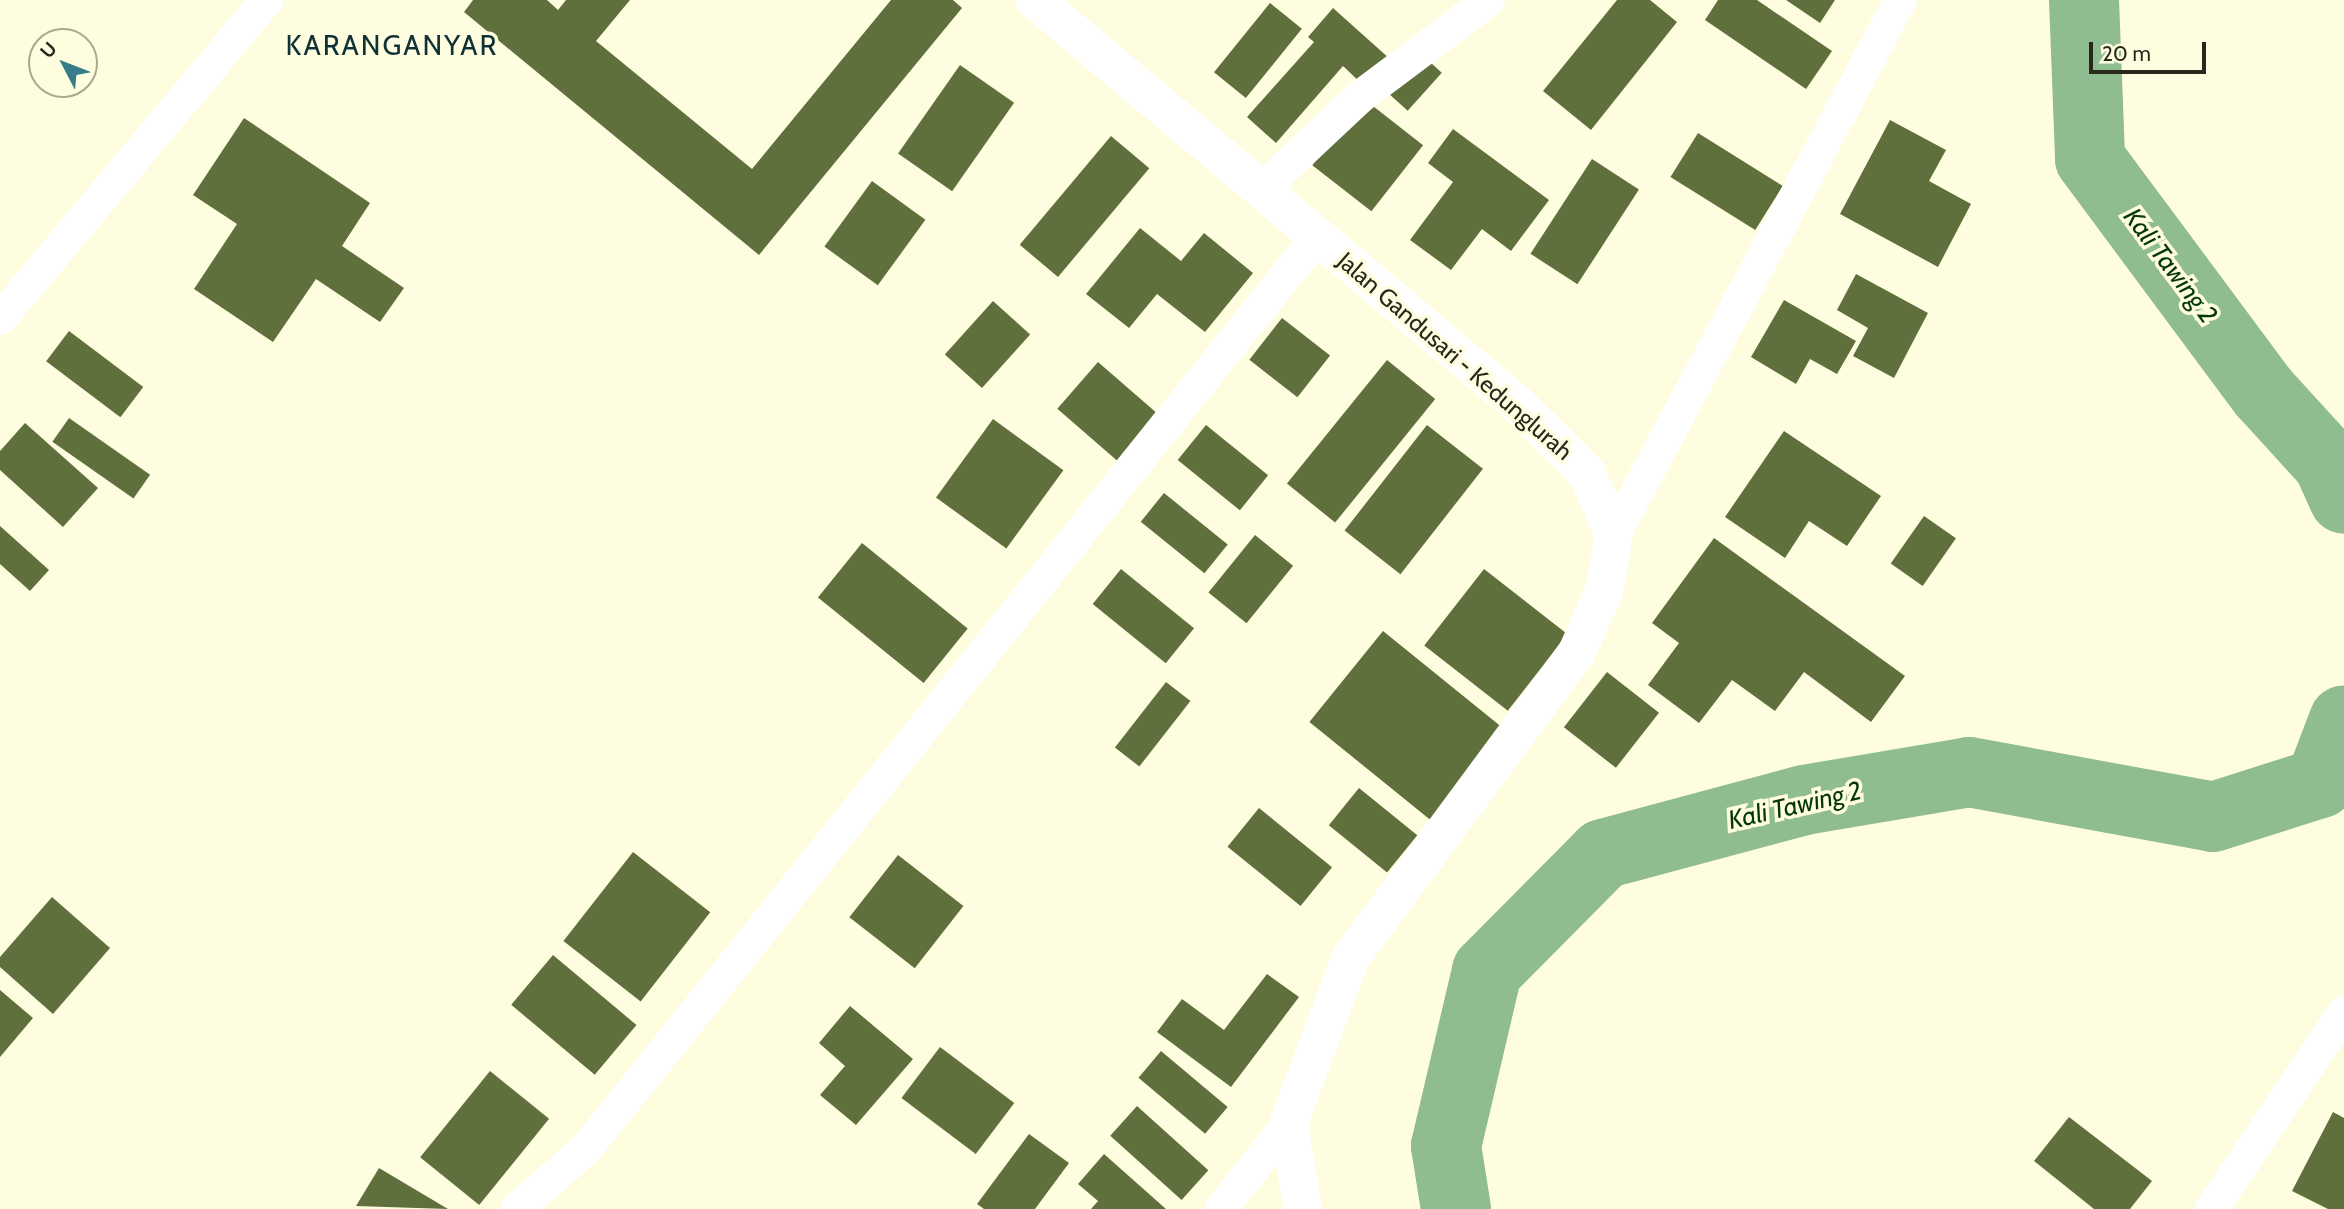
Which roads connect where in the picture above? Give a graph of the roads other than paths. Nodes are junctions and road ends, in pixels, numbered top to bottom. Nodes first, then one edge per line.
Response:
1 (266, 0) edge
2 (1035, 0) edge
3 (1488, 0) edge
4 (1900, 0) edge
5 (1261, 189) junction
6 (1317, 236) junction
7 (0, 318) edge
8 (1614, 534) junction
9 (2344, 1011) edge
10 (1289, 1122) junction
11 (516, 1209) edge
12 (1220, 1209) edge
13 (1303, 1209) edge
14 (2211, 1209) edge

1 - 7 street
2 - 5 street, Jalan Gandusari - Kedunglurah
3 - 5 street
4 - 8 street
5 - 6 street, Jalan Gandusari - Kedunglurah
6 - 8 street, Jalan Gandusari - Kedunglurah
6 - 11 street
8 - 10 street
9 - 14 street
10 - 12 street
10 - 13 street

